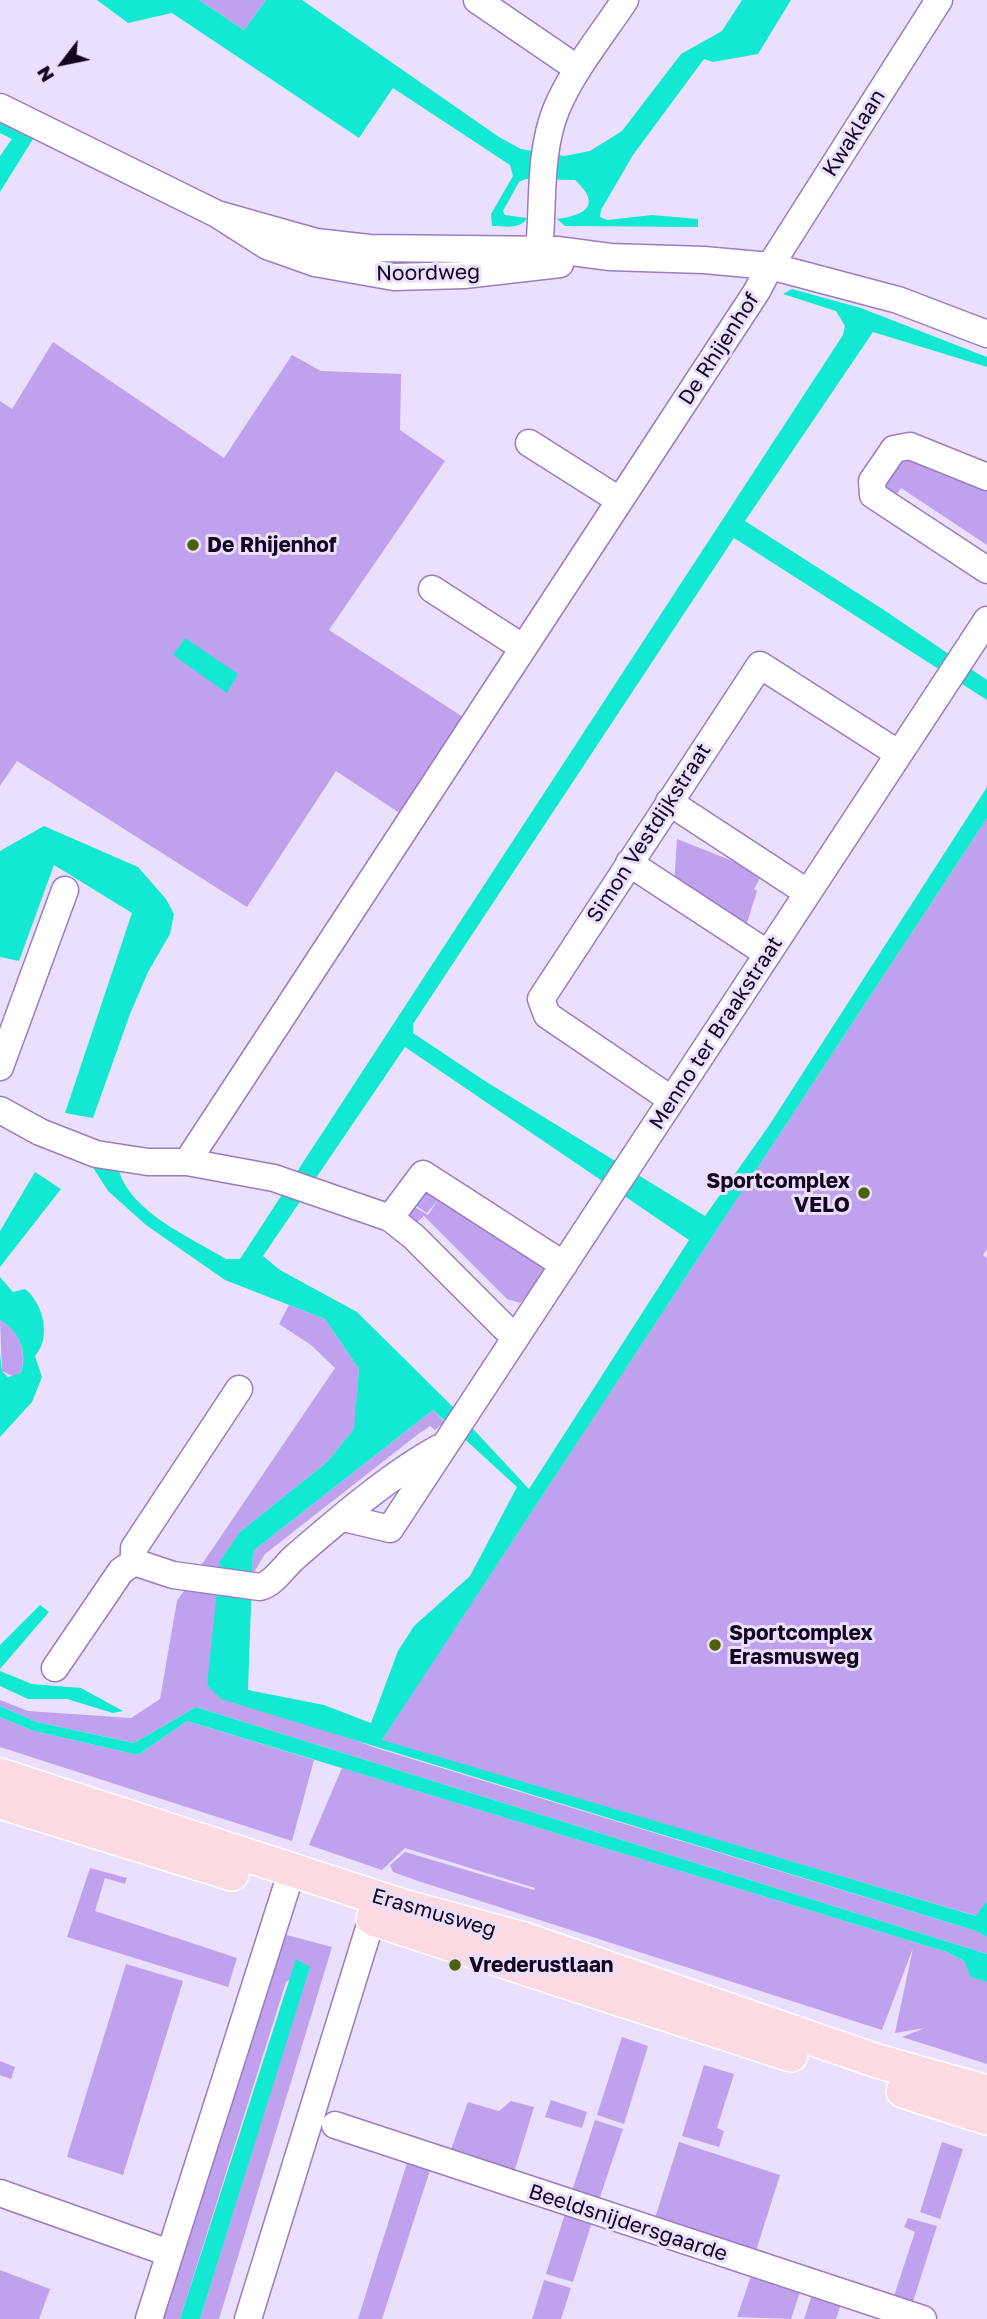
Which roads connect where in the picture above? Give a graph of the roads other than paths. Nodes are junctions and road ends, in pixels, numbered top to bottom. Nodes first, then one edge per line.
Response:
1 (477, 0) edge
2 (625, 0) edge
3 (939, 0) edge
4 (578, 69) junction
5 (0, 107) edge
6 (547, 257) junction
7 (770, 266) junction
8 (987, 334) edge
9 (528, 443) dead end
10 (987, 477) edge
11 (619, 500) junction
12 (987, 570) edge
13 (432, 589) dead end
14 (987, 620) edge
15 (522, 647) junction
16 (899, 754) junction
17 (669, 802) junction
18 (629, 863) junction
19 (65, 890) dead end
20 (808, 893) junction
21 (768, 954) junction
22 (0, 1067) edge
23 (672, 1100) junction
24 (3, 1116) edge
25 (187, 1162) junction
26 (390, 1218) junction
27 (564, 1265) junction
28 (515, 1338) junction
29 (239, 1389) dead end
30 (446, 1443) junction
31 (344, 1518) junction
32 (134, 1562) junction
33 (55, 1668) dead end
34 (0, 1775) edge
35 (0, 1802) edge
36 (289, 1881) junction
37 (375, 1909) junction
38 (987, 2092) edge
39 (987, 2118) edge
40 (335, 2125) dead end
41 (0, 2193) edge
42 (169, 2253) junction
43 (149, 2319) edge
44 (248, 2319) edge
45 (923, 2319) edge

1 - 4 street
2 - 4 street
3 - 7 street, Kwaklaan
4 - 6 street
5 - 6 street, Noordweg
6 - 7 street, Noordweg
7 - 8 street, Noordweg
7 - 11 street, De Rhijenhof
9 - 11 street
10 - 12 street
11 - 15 street, De Rhijenhof
13 - 15 street
14 - 16 street, Menno ter Braakstraat
15 - 25 street, De Rhijenhof
16 - 17 street, Simon Vestdijkstraat
16 - 20 street, Menno ter Braakstraat
17 - 18 street, Simon Vestdijkstraat
17 - 20 street
18 - 21 street
18 - 23 street, Simon Vestdijkstraat
19 - 22 street
20 - 21 street, Menno ter Braakstraat
21 - 23 street, Menno ter Braakstraat
23 - 27 street, Menno ter Braakstraat
24 - 25 street
25 - 26 street
26 - 27 street
26 - 28 street
27 - 28 street, Menno ter Braakstraat
28 - 30 street, Menno ter Braakstraat
29 - 32 street
30 - 31 street, Menno ter Braakstraat
30 - 31 street, Menno ter Braakstraat
31 - 32 street, Menno ter Braakstraat
32 - 33 street
34 - 36 main road, Erasmusweg
35 - 36 main road, Erasmusweg
36 - 37 main road, Erasmusweg
36 - 42 street
37 - 38 main road, Erasmusweg
37 - 39 main road, Erasmusweg
37 - 44 street
40 - 45 street, Beeldsnijdersgaarde
41 - 42 street
42 - 43 street

